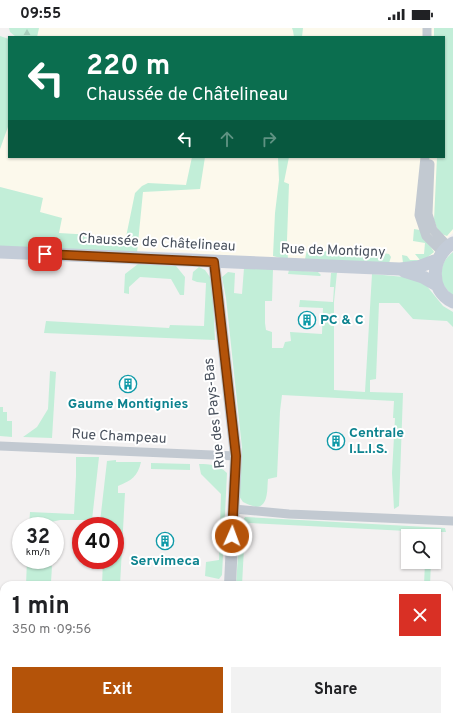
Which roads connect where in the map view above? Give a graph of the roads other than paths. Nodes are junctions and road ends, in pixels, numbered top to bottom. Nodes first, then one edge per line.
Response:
1 (425, 158) edge
2 (430, 158) edge
3 (445, 250) edge
4 (0, 252) edge
5 (214, 262) junction
6 (265, 264) joint
7 (400, 269) junction
8 (436, 285) junction
9 (453, 302) edge
10 (0, 446) edge
11 (236, 456) junction
12 (234, 509) junction
13 (453, 521) edge
14 (230, 581) edge

1 - 3 street
2 - 3 street
3 - 7 main road
3 - 8 main road
4 - 5 main road, Chaussée de Châtelineau
5 - 6 main road, Chaussée de Châtelineau
5 - 11 street, Rue des Pays-Bas
6 - 7 main road, Rue de Montigny
7 - 8 main road
8 - 9 main road
10 - 11 street, Rue Champeau
11 - 12 street, Rue des Pays-Bas
12 - 13 street
12 - 14 street, Rue des Pays-Bas

